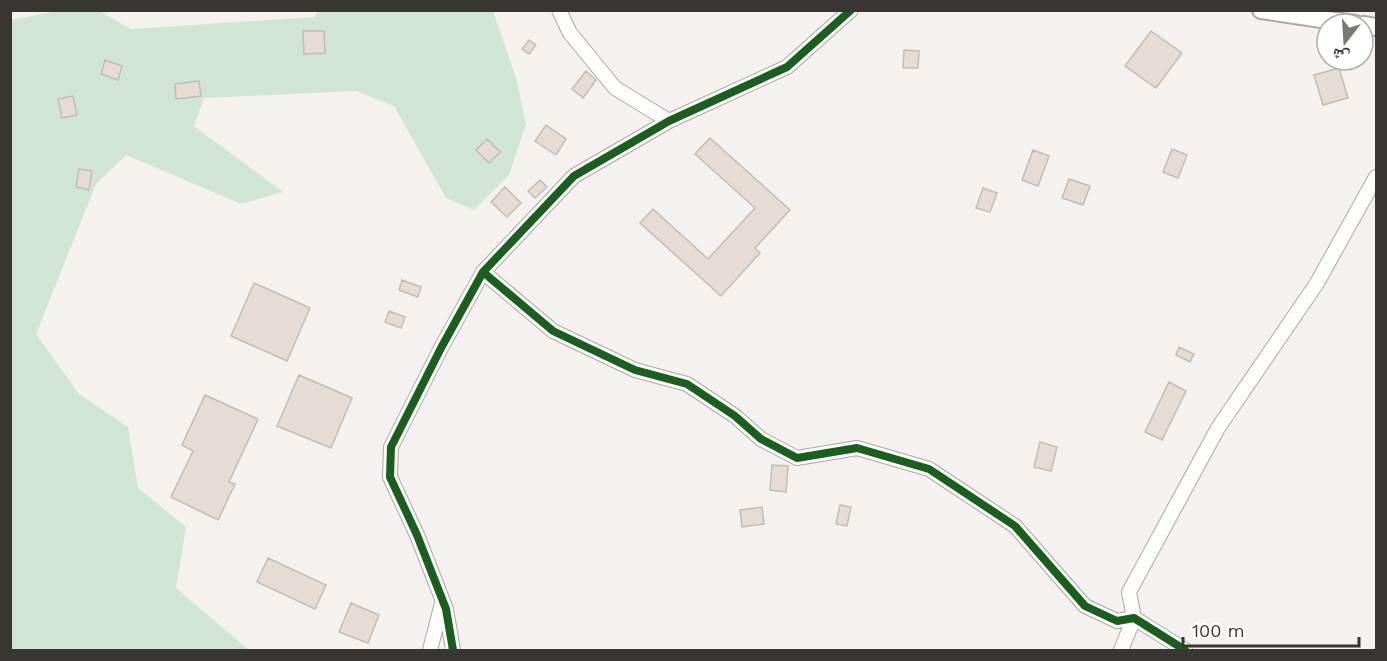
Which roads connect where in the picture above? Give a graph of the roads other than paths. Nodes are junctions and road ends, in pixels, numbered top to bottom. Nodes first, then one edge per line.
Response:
1 (559, 10) edge
2 (851, 10) edge
3 (1261, 10) edge
4 (1315, 18) edge
5 (669, 121) junction
6 (1377, 177) edge
7 (483, 272) junction
8 (443, 601) junction
9 (1134, 618) junction
10 (430, 651) edge
11 (453, 651) edge
12 (1121, 651) edge
13 (1185, 651) edge

1 - 5 street
2 - 5 street
3 - 4 main road
5 - 7 street
6 - 9 street
7 - 8 street
7 - 9 street
8 - 10 street
8 - 11 street
9 - 12 street
9 - 13 street

